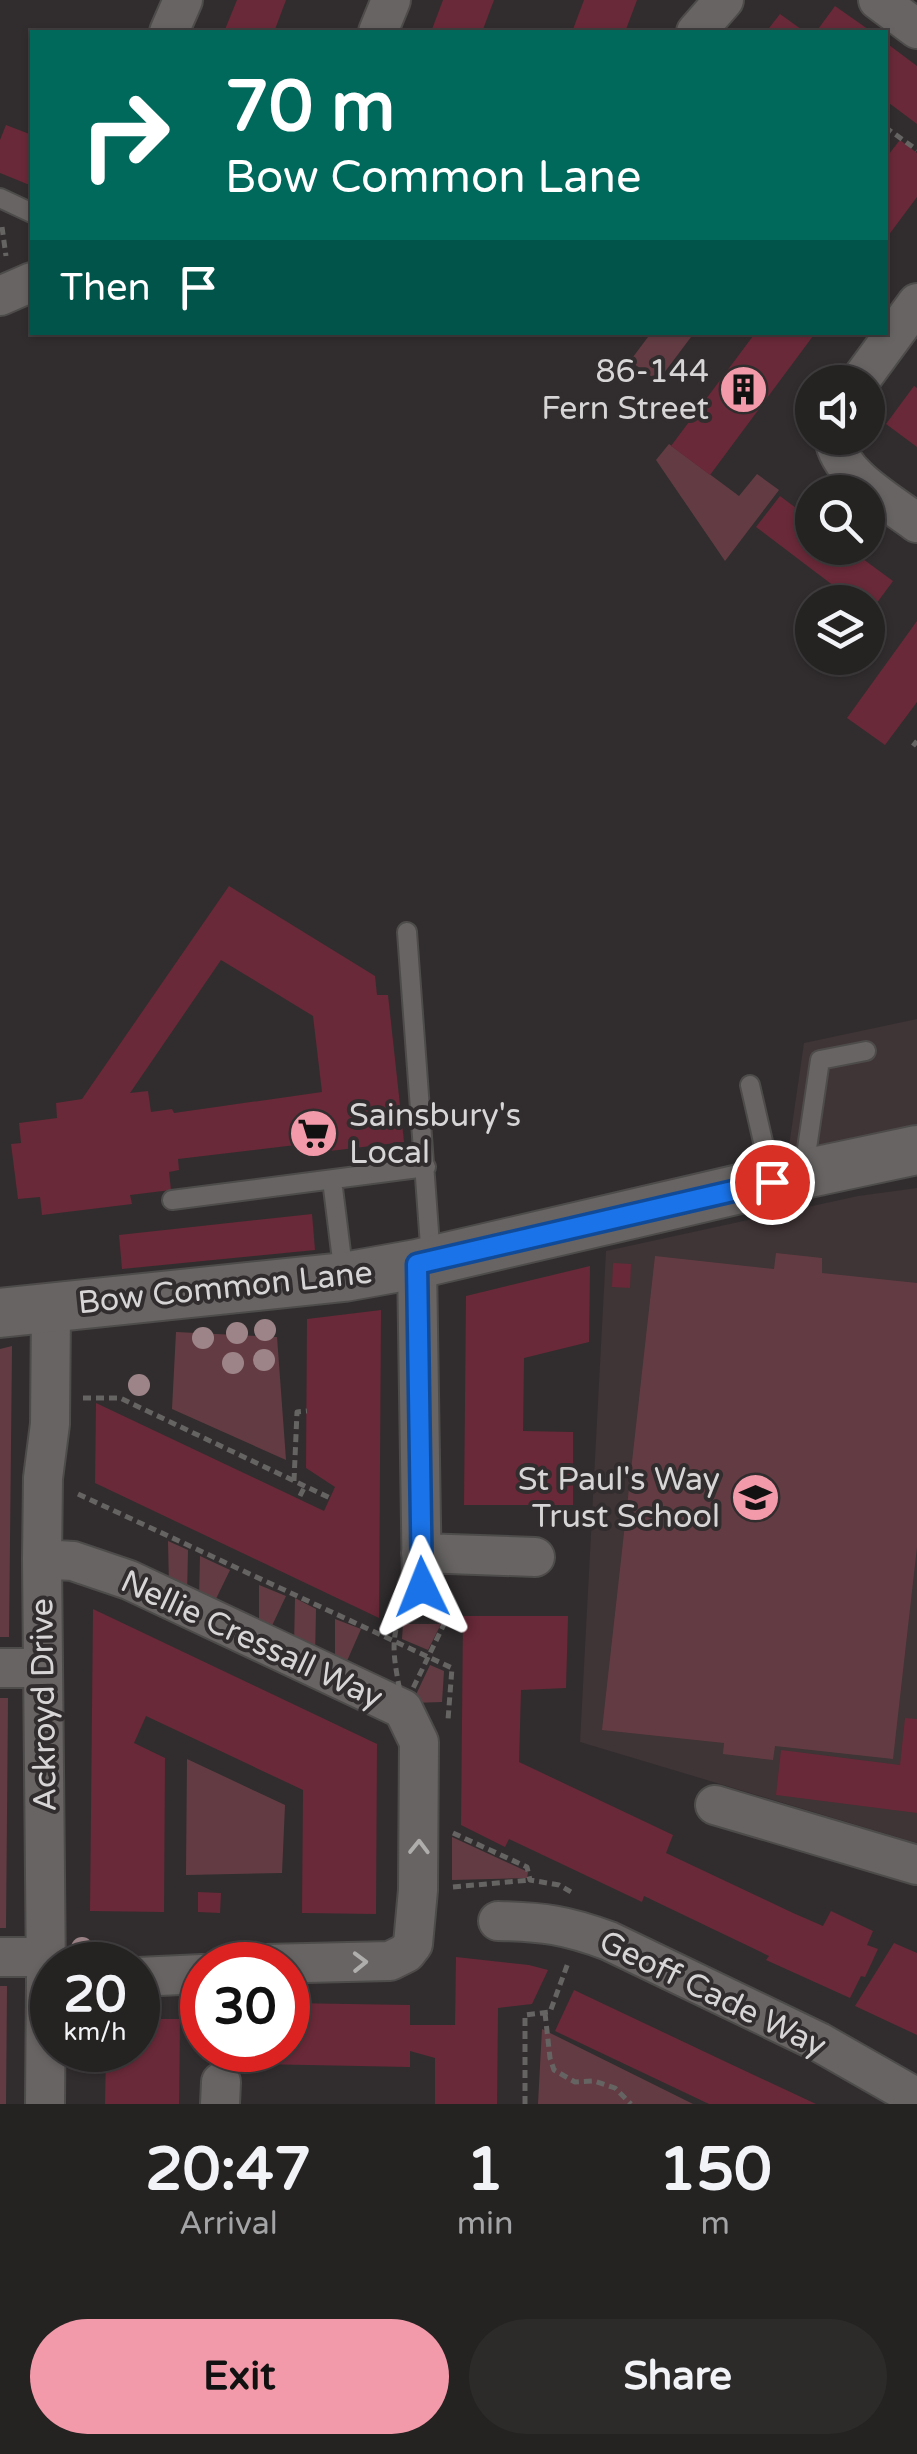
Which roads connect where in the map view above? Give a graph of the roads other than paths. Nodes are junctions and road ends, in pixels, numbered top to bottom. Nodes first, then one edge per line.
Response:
1 (183, 0) edge
2 (391, 0) edge
3 (724, 0) edge
4 (878, 0) edge
5 (917, 29) edge
6 (170, 30) edge
7 (379, 30) edge
8 (698, 30) edge
9 (0, 198) edge
10 (30, 212) edge
11 (917, 303) edge
12 (871, 365) edge
13 (841, 455) edge
14 (917, 523) edge
15 (407, 932) dead end
16 (866, 1051) dead end
17 (750, 1084) dead end
18 (917, 1150) edge
19 (426, 1167) junction
20 (788, 1178) junction
21 (332, 1180) junction
22 (172, 1200) dead end
23 (424, 1262) junction
24 (344, 1277) junction
25 (51, 1306) junction
26 (0, 1313) edge
27 (535, 1556) dead end
28 (42, 1558) junction
29 (0, 1668) edge
30 (42, 1668) junction
31 (715, 1805) dead end
32 (917, 1865) edge
33 (498, 1921) dead end
34 (47, 1942) edge
35 (0, 1957) edge
36 (310, 1963) edge
37 (30, 1966) edge
38 (46, 2072) edge
39 (917, 2098) edge
40 (45, 2104) edge

1 - 6 street
2 - 7 street
3 - 8 street
4 - 5 street
9 - 10 lane
11 - 12 street
13 - 14 street
15 - 19 lane
16 - 20 lane
17 - 20 lane
18 - 20 street, Bow Common Lane
19 - 21 lane
19 - 23 lane
20 - 23 street, Bow Common Lane
21 - 22 lane
21 - 24 lane
23 - 24 street, Bow Common Lane
23 - 27 street
24 - 25 street, Bow Common Lane
25 - 26 street, Bow Common Lane
25 - 28 street, Ackroyd Drive
28 - 30 street, Ackroyd Drive
36 -> 28 street, Nellie Cressall Way
29 - 30 street
30 - 34 street, Ackroyd Drive
31 - 32 street
33 - 39 street, Geoff Cade Way
35 - 37 street
38 - 40 street, Ackroyd Drive

